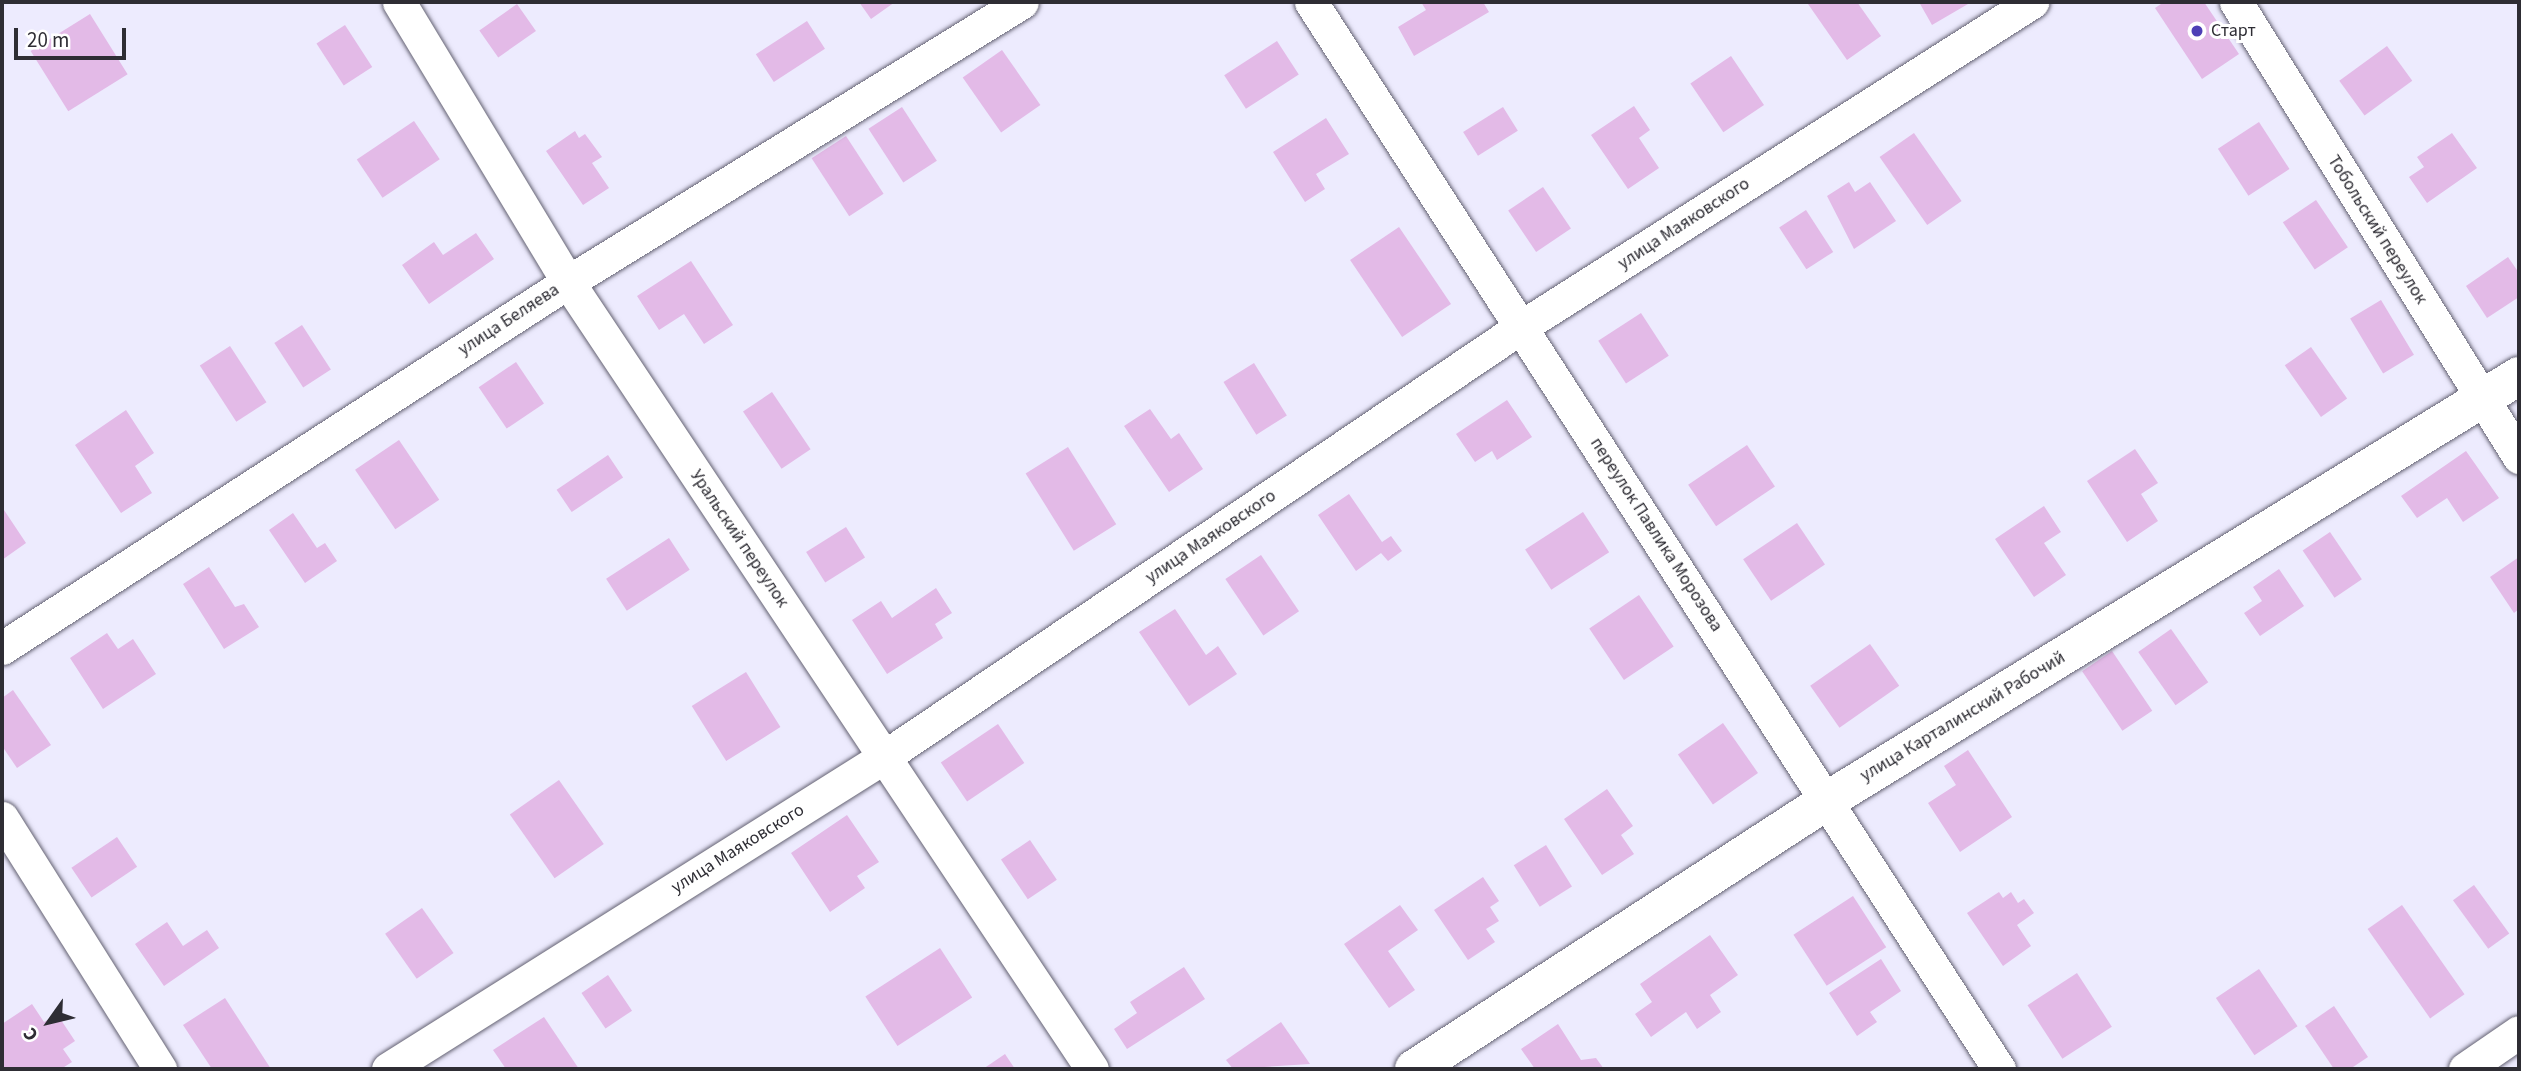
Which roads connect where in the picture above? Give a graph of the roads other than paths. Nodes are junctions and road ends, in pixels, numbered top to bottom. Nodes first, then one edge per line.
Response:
1 (399, 2) edge
2 (1023, 2) edge
3 (1311, 2) edge
4 (2032, 2) edge
5 (2236, 2) edge
6 (568, 282) junction
7 (1521, 327) junction
8 (2519, 376) edge
9 (2482, 401) junction
10 (2519, 457) edge
11 (2, 648) edge
12 (884, 758) junction
13 (1828, 800) junction
14 (2, 818) edge
15 (2519, 1032) edge
16 (160, 1069) edge
17 (388, 1069) edge
18 (1091, 1069) edge
19 (1414, 1069) edge
20 (1998, 1069) edge
21 (2465, 1069) edge

1 - 6 street, Уральский переулок
2 - 6 street, улица Беляева
3 - 7 street, переулок Павлика Морозова
4 - 7 street, улица Маяковского
5 - 9 street, Тобольский переулок
6 - 11 street, улица Беляева
6 - 12 street, Уральский переулок
7 - 12 street, улица Маяковского
7 - 13 street, переулок Павлика Морозова
8 - 9 street, улица Карталинский Рабочий
9 - 10 street, Тобольский переулок
9 - 13 street, улица Карталинский Рабочий
12 - 17 street, улица Маяковского
12 - 18 street, Уральский переулок
13 - 19 street, улица Карталинский Рабочий
13 - 20 street, переулок Павлика Морозова
14 - 16 street
15 - 21 street

